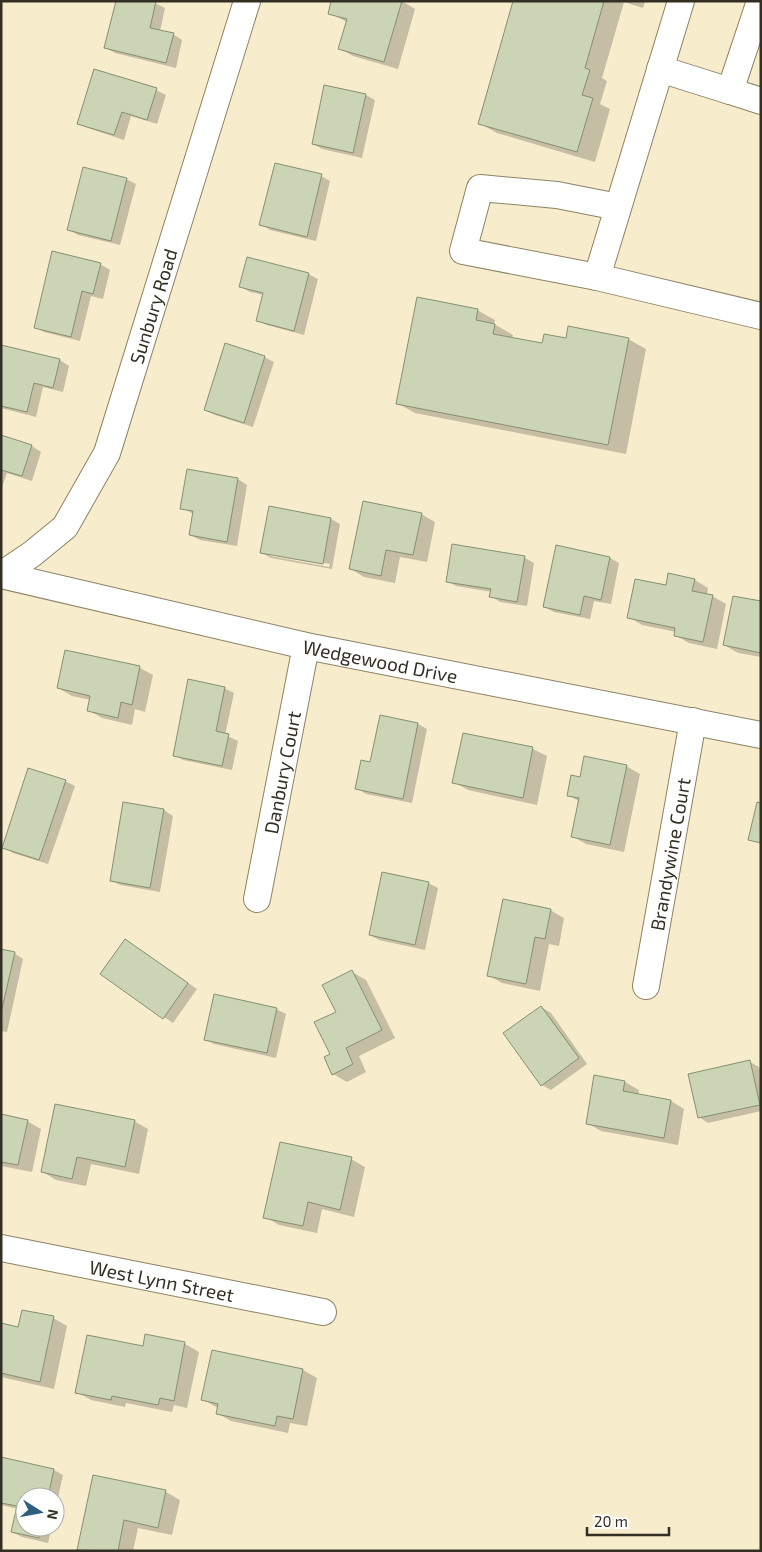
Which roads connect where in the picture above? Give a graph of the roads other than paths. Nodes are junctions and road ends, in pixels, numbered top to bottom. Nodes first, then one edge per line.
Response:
1 (247, 1) edge
2 (681, 1) edge
3 (760, 1) edge
4 (660, 69) junction
5 (730, 91) junction
6 (761, 100) edge
7 (618, 207) junction
8 (597, 277) junction
9 (761, 316) edge
10 (1, 575) edge
11 (306, 646) junction
12 (693, 721) junction
13 (761, 735) edge
14 (257, 898) dead end
15 (646, 986) dead end
16 (1, 1248) edge
17 (322, 1312) dead end

1 - 10 street, Sunbury Road
2 - 4 street
3 - 5 street
4 - 5 street
4 - 7 street
5 - 6 street
7 - 8 street
7 - 8 street
8 - 9 street
10 - 11 street, Wedgewood Drive
11 - 12 street, Wedgewood Drive
11 - 14 street, Danbury Court
12 - 13 street, Wedgewood Drive
12 - 15 street, Brandywine Court
16 - 17 street, West Lynn Street

